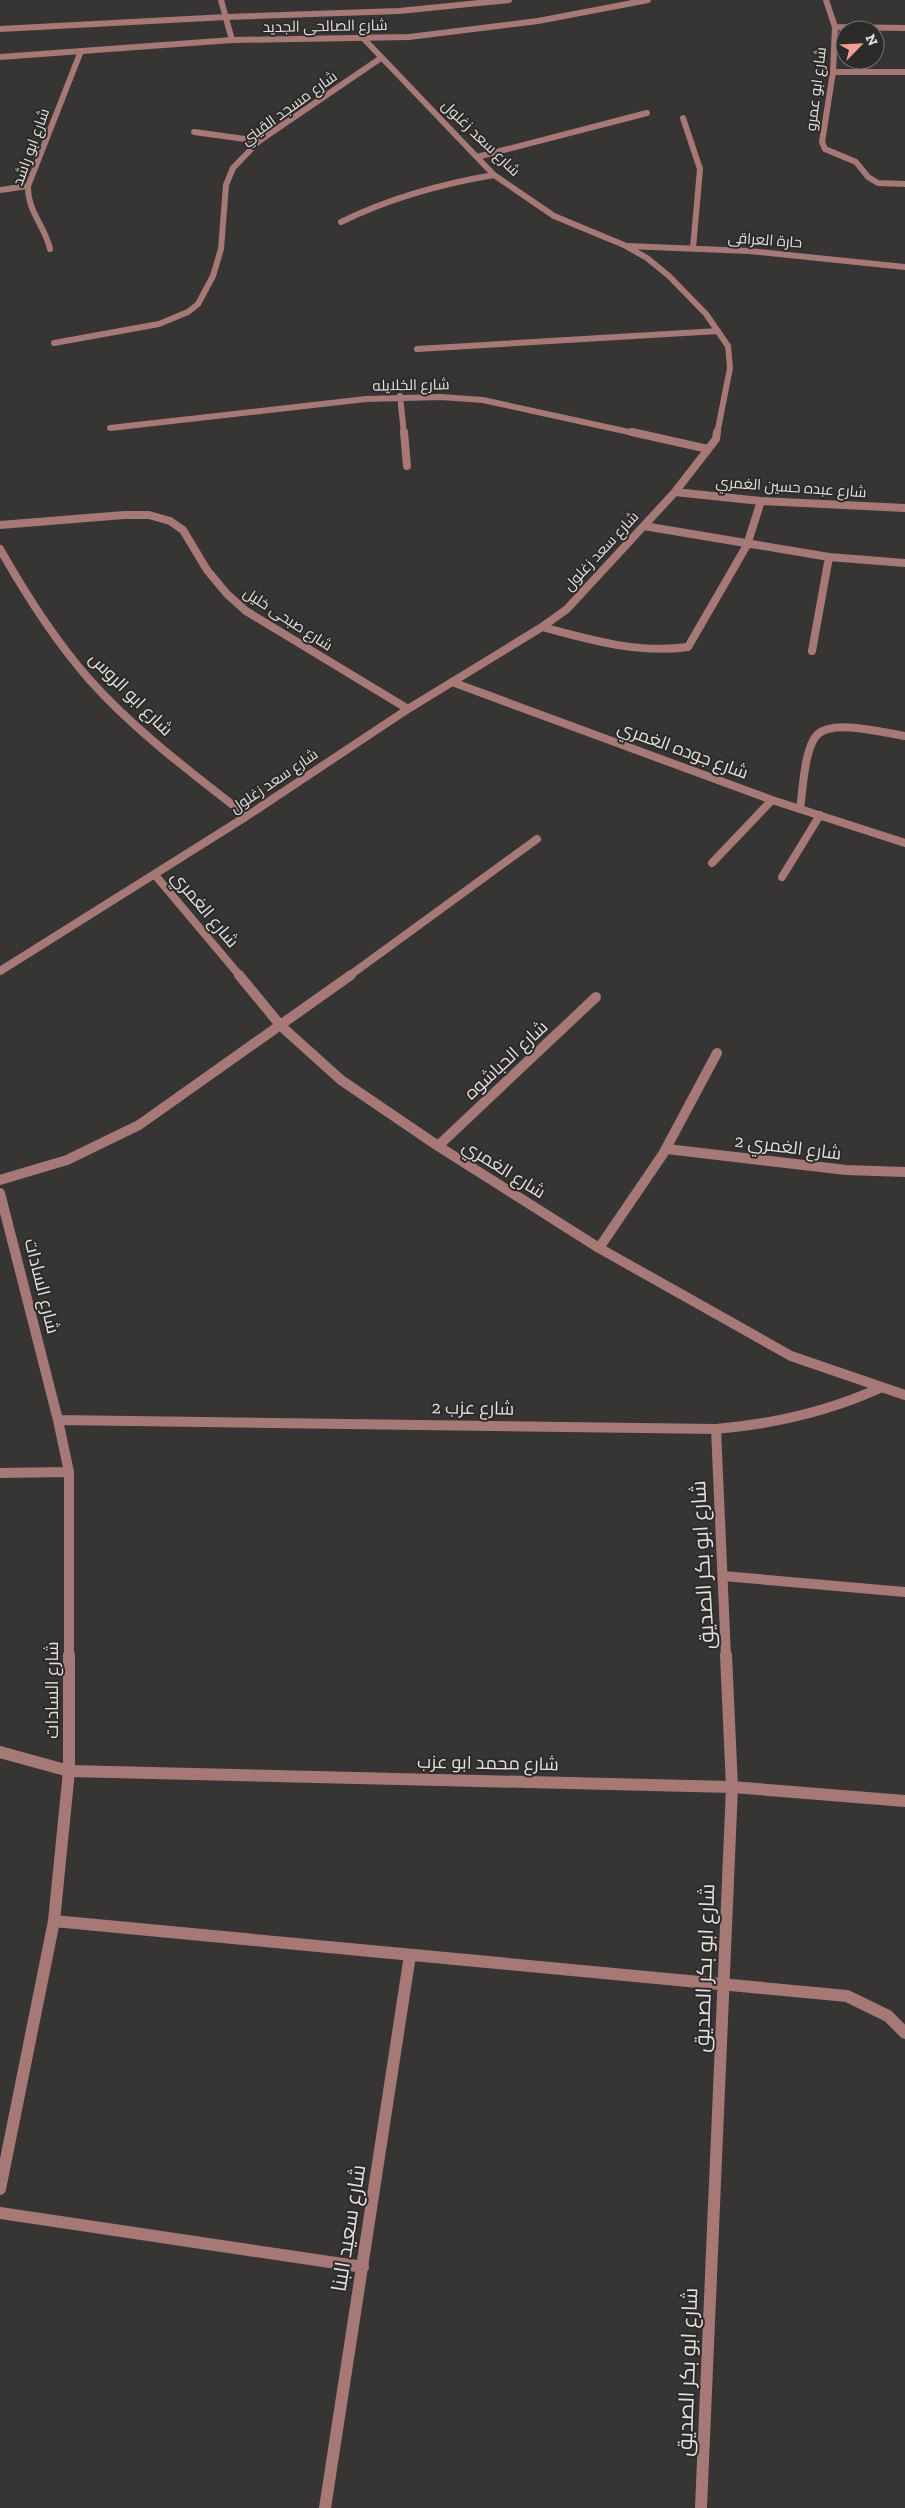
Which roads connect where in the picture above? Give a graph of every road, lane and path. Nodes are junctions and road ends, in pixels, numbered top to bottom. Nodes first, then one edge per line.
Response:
1 (221, 0) edge
2 (509, 0) edge
3 (648, 0) edge
4 (826, 0) edge
5 (226, 17) junction
6 (835, 27) joint
7 (885, 28) edge
8 (905, 28) edge
9 (0, 29) edge
10 (364, 39) junction
11 (232, 40) junction
12 (81, 50) junction
13 (0, 57) edge
14 (382, 58) junction
15 (833, 72) junction
16 (905, 72) edge
17 (647, 113) dead end
18 (683, 118) dead end
19 (194, 132) dead end
20 (258, 141) junction
21 (477, 157) junction
22 (494, 175) junction
23 (905, 184) edge
24 (28, 186) junction
25 (0, 190) edge
26 (341, 222) dead end
27 (624, 246) junction
28 (693, 248) junction
29 (50, 250) dead end
30 (905, 267) edge
31 (718, 331) junction
32 (54, 343) dead end
33 (417, 348) dead end
34 (400, 396) junction
35 (110, 428) dead end
36 (708, 450) junction
37 (407, 466) dead end
38 (675, 492) junction
39 (761, 501) junction
40 (905, 508) edge
41 (0, 525) edge
42 (644, 526) junction
43 (746, 545) junction
44 (0, 549) edge
45 (829, 557) junction
46 (905, 563) edge
47 (542, 627) junction
48 (812, 651) dead end
49 (452, 682) junction
50 (408, 709) junction
51 (905, 736) edge
52 (772, 800) junction
53 (800, 809) junction
54 (820, 815) junction
55 (247, 816) junction
56 (537, 839) dead end
57 (905, 843) edge
58 (712, 863) dead end
59 (155, 874) junction
60 (782, 877) dead end
61 (0, 971) edge
62 (596, 998) dead end
63 (281, 1026) junction
64 (717, 1054) dead end
65 (438, 1146) junction
66 (667, 1149) junction
67 (905, 1172) edge
68 (0, 1180) edge
69 (0, 1194) edge
70 (599, 1248) junction
71 (880, 1388) junction
72 (905, 1395) edge
73 (58, 1420) junction
74 (716, 1429) junction
75 (69, 1472) junction
76 (0, 1473) edge
77 (723, 1576) junction
78 (905, 1592) edge
79 (0, 1752) edge
80 (69, 1771) junction
81 (732, 1787) junction
82 (905, 1801) edge
83 (54, 1921) junction
84 (410, 1954) junction
85 (723, 1984) junction
86 (905, 2033) edge
87 (0, 2188) edge
88 (0, 2213) edge
89 (362, 2267) junction
90 (325, 2508) edge
91 (701, 2508) edge

1 - 5 street
2 - 5 street, شارع الصالحى الجديد
3 - 10 street, شارع الصالحى الجديد
4 - 6 street, شارع ابو عمرو
5 - 9 street, شارع الصالحى الجديد
5 - 11 street
6 - 15 street, شارع ابو عمرو
7 - 8 street
10 - 11 street, شارع الصالحى الجديد
10 - 14 street, شارع سعد زغلول
11 - 12 street, شارع الصالحى الجديد
12 - 13 street, شارع الصالحى الجديد
12 - 24 street, شارع ابو راشد
14 - 20 street, شارع مسجد القيني
14 - 21 street, شارع سعد زغلول
15 - 16 street
15 - 23 street, شارع ابو عمرو
17 - 21 street
18 - 28 street
19 - 20 street
20 - 32 street, شارع مسجد القيني
21 - 22 street, شارع سعد زغلول
22 - 26 street
22 - 27 street, شارع سعد زغلول
24 - 25 street
24 - 29 street, شارع ابو راشد
27 - 28 street, حارة العراقى
27 - 31 street, شارع سعد زغلول
28 - 30 street, حارة العراقى
31 - 33 street
31 - 36 street, شارع سعد زغلول
34 - 35 street, شارع الخلايله
34 - 36 street, شارع الخلايله
34 - 37 street
36 - 38 street, شارع سعد زغلول
38 - 39 street, شارع عبده حسين الغمري
38 - 42 street, شارع سعد زغلول
39 - 40 street, شارع عبده حسين الغمري
39 - 43 street
41 - 50 street, شارع صبحى خليل
42 - 43 street
42 - 47 street, شارع سعد زغلول
43 - 45 street
43 - 47 street
44 - 55 street, شارع ابو الروس
45 - 46 street
45 - 48 street
47 - 49 street, شارع سعد زغلول
49 - 50 street, شارع سعد زغلول
49 - 52 street, شارع جوده الغمري
50 - 55 street, شارع سعد زغلول
51 - 53 street
52 - 53 street, شارع جوده الغمري
52 - 58 street
53 - 54 street, شارع جوده الغمري
54 - 57 street, شارع جوده الغمري
54 - 60 street
55 - 59 street, شارع سعد زغلول
56 - 63 street
59 - 61 street, شارع سعد زغلول
59 - 63 street, شارع الغمري
62 - 65 street, شارع الحباشوه
63 - 65 street, شارع الغمري
63 - 68 street
64 - 66 street
65 - 70 street, شارع الغمري
66 - 67 street, شارع الغمري 2
66 - 70 street
69 - 73 street, شارع السادات
70 - 71 street, شارع الغمري
71 - 72 street, شارع الغمري
71 - 74 street, شارع عزب 2
73 - 74 street, شارع عزب 2
73 - 75 street, شارع السادات
74 - 77 street, شارع ابو بكر الصديق
75 - 76 street
75 - 80 street, شارع السادات
77 - 78 street
77 - 81 street, شارع ابو بكر الصديق
79 - 80 street, شارع محمد ابو عزب
80 - 81 street, شارع محمد ابو عزب
80 - 83 street, شارع السادات
81 - 82 street, شارع محمد ابو عزب
81 - 85 street, شارع ابو بكر الصديق
83 - 84 street
83 - 87 street, شارع السادات
84 - 85 street
84 - 89 street, شارع سعيد البنا
85 - 86 street
85 - 91 street, شارع ابو بكر الصديق
88 - 89 street
89 - 90 street, شارع سعيد البنا

